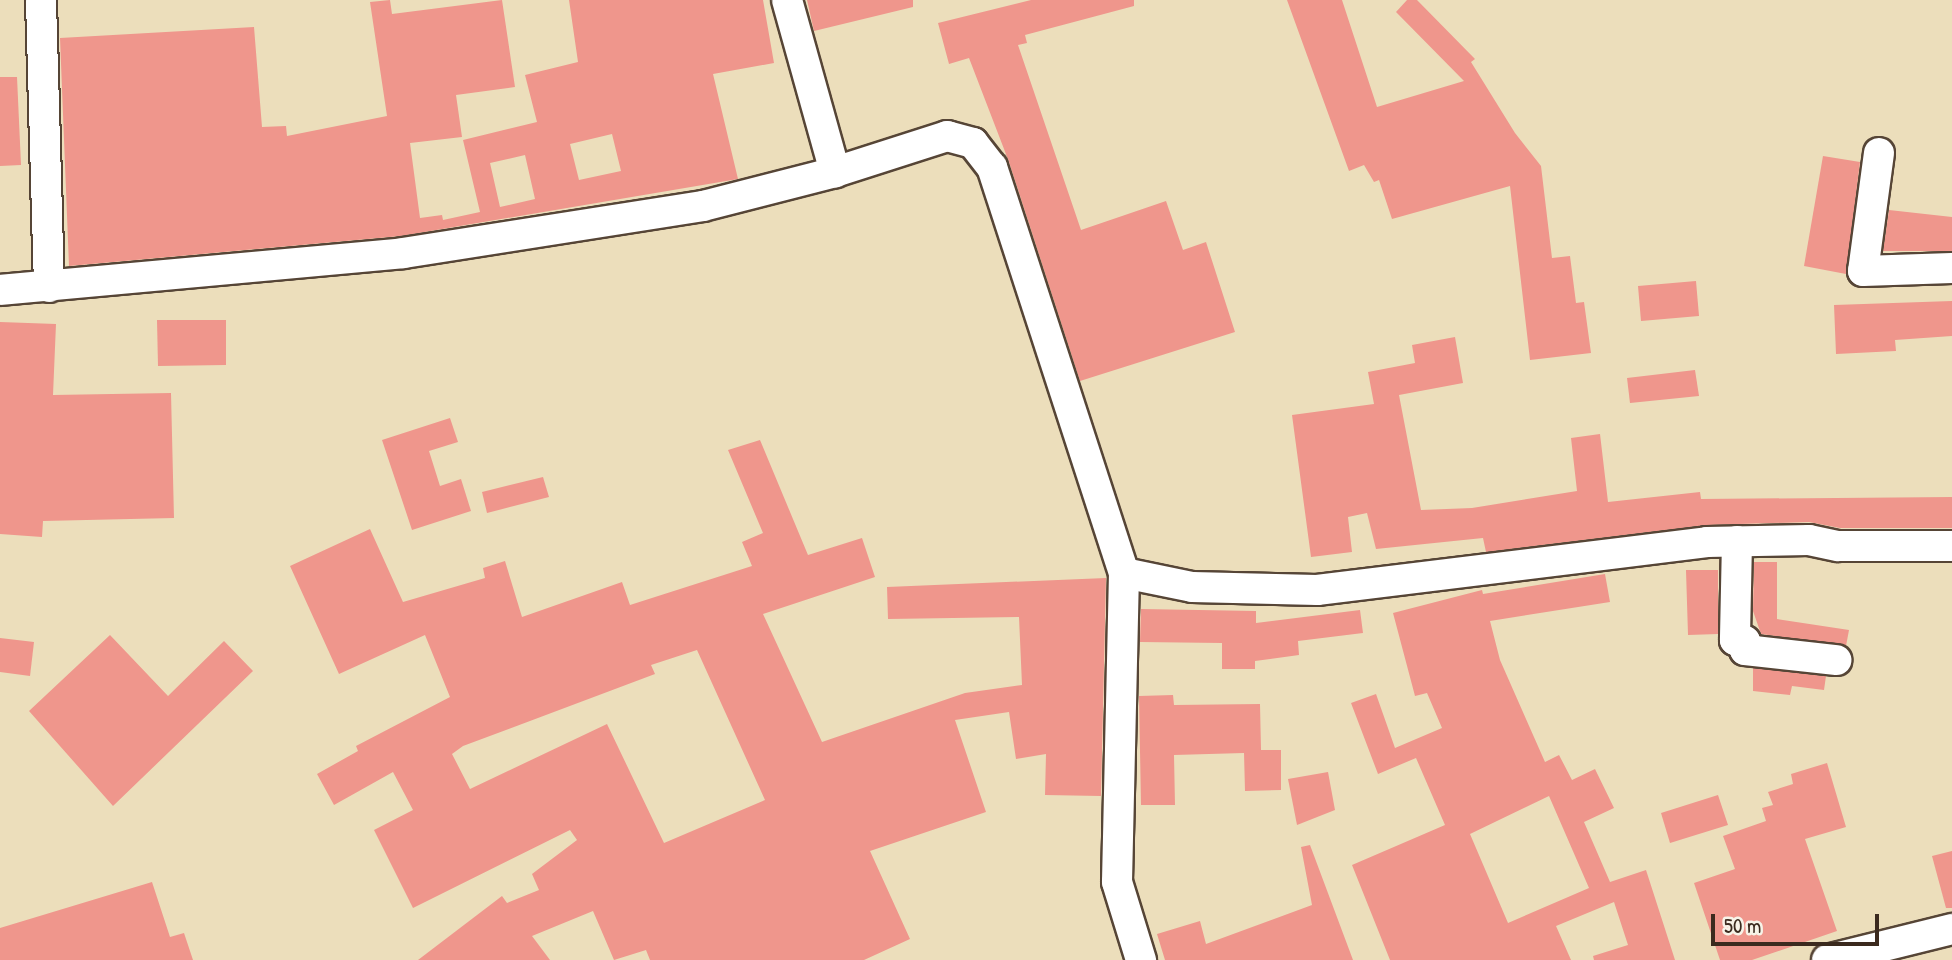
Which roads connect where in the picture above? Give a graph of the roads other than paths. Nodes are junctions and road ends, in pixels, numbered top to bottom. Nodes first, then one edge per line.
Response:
1 (41, 0) edge
2 (787, 0) edge
3 (1879, 153) dead end
4 (835, 172) junction
5 (1952, 268) edge
6 (49, 287) junction
7 (0, 290) edge
8 (1737, 541) junction
9 (1952, 546) edge
10 (1124, 573) junction
11 (1836, 660) dead end
12 (1952, 929) edge
13 (1141, 960) edge
14 (1827, 960) edge

1 - 6 street
2 - 4 street
3 - 5 street
4 - 6 street
4 - 10 street
6 - 7 street
8 - 9 street
8 - 10 street
8 - 11 street
10 - 13 street
12 - 14 street

